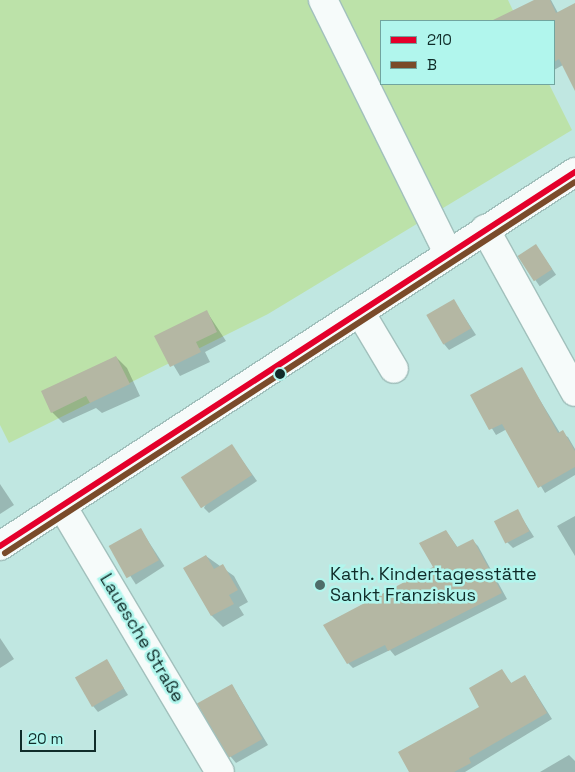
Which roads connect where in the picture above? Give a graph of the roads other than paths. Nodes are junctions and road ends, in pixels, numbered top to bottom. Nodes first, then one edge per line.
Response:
1 (323, 0) edge
2 (575, 172) edge
3 (485, 229) junction
4 (448, 253) junction
5 (360, 312) junction
6 (394, 369) dead end
7 (575, 392) edge
8 (62, 506) junction
9 (0, 546) edge
10 (220, 772) edge

1 - 4 main road
2 - 3 main road
3 - 4 main road
3 - 7 main road
4 - 5 main road
5 - 6 main road
5 - 8 main road
8 - 9 main road
8 - 10 main road, Lauesche Straße

